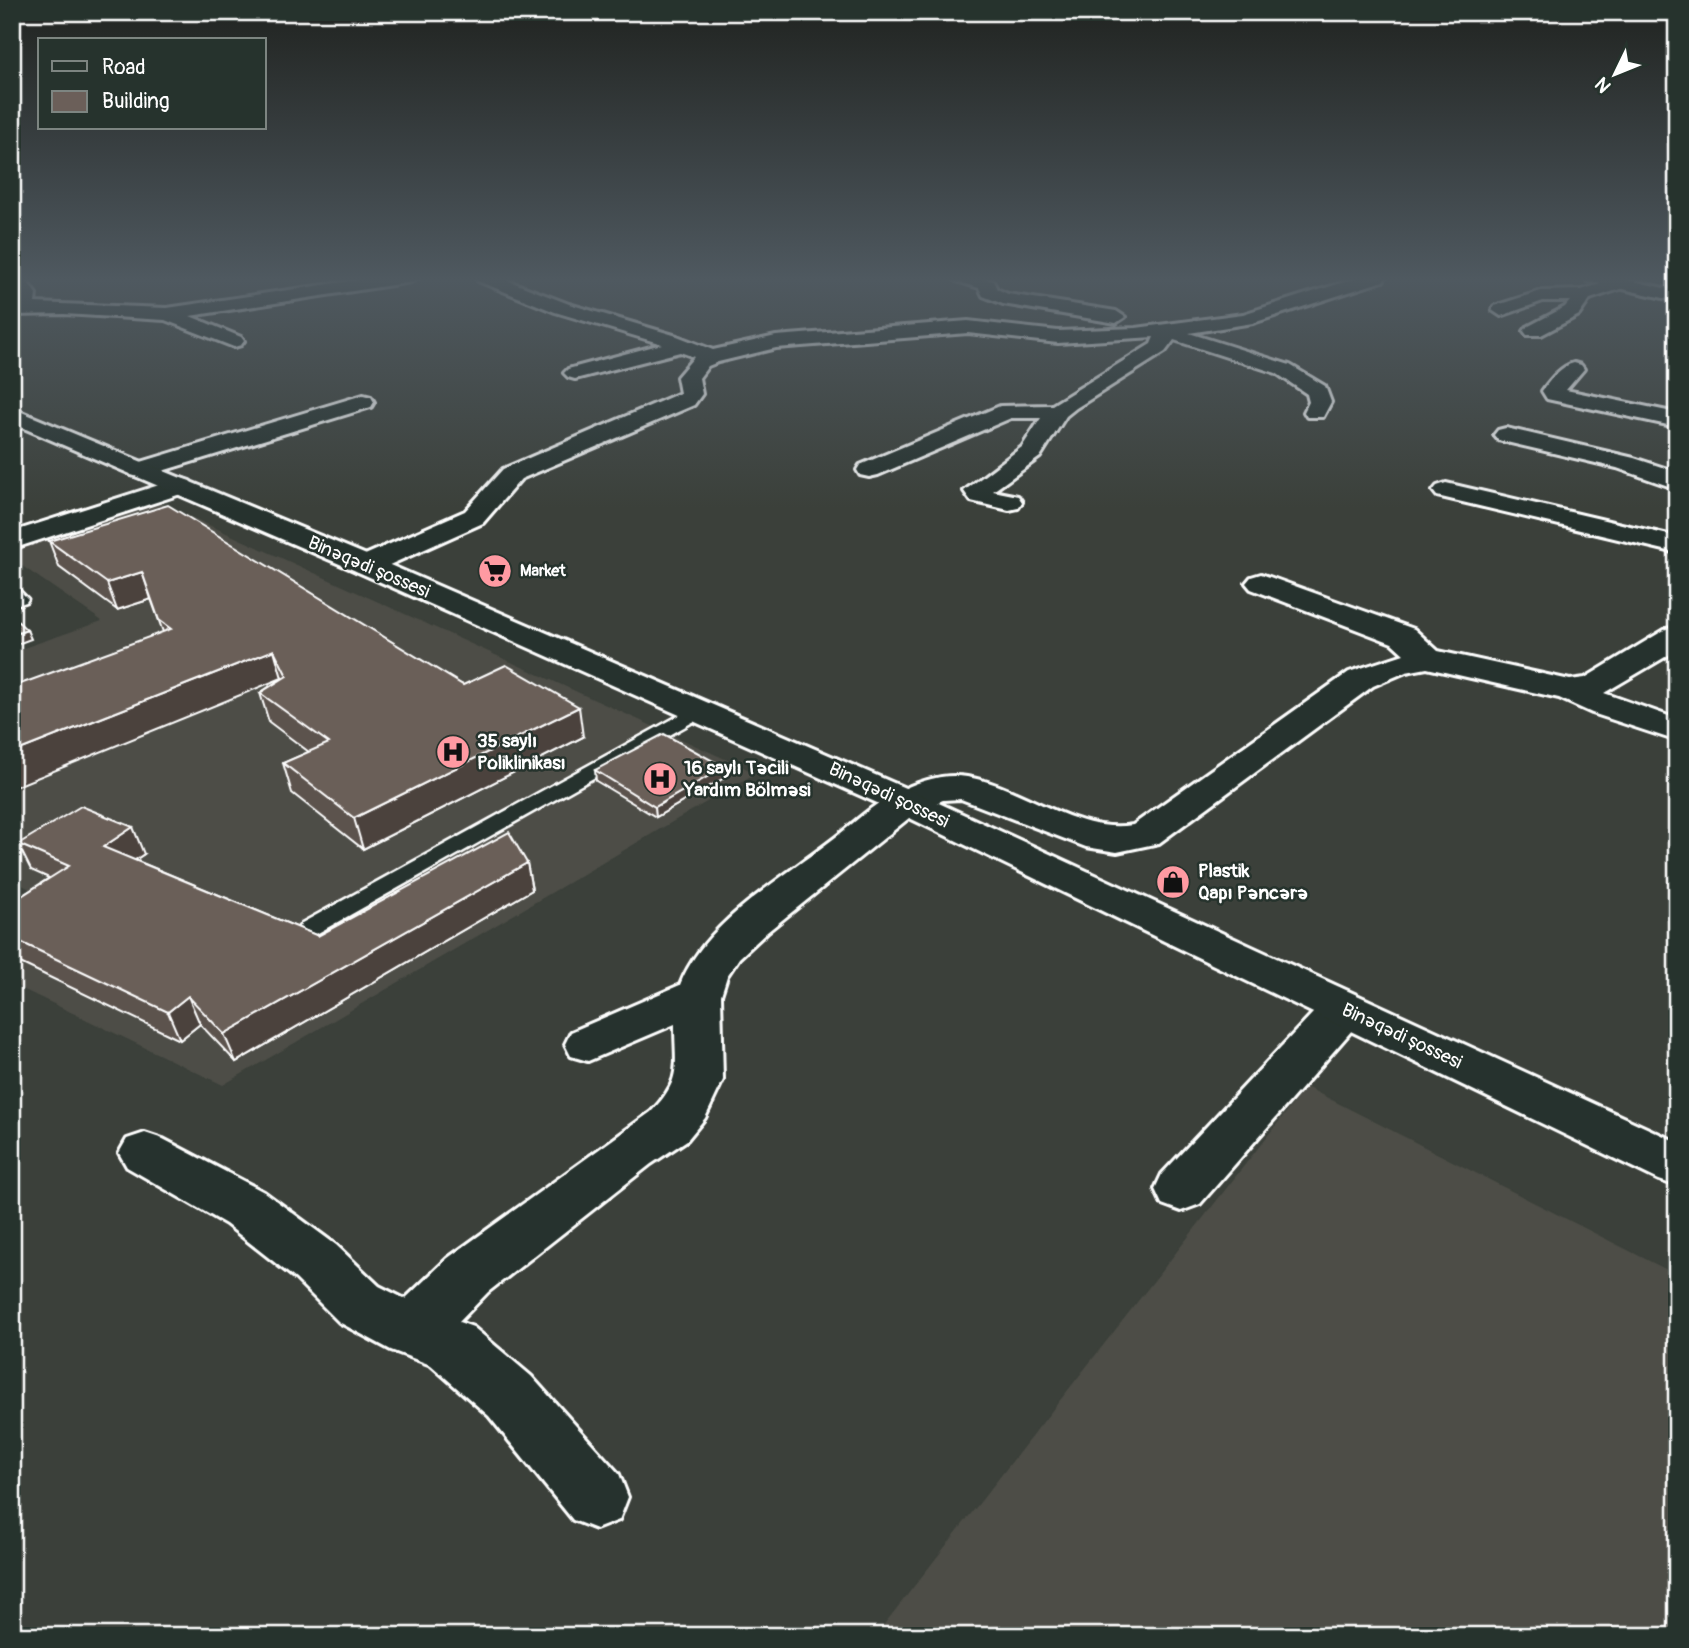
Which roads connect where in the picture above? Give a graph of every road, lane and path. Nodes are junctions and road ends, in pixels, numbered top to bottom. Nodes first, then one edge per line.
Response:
1 (648, 354) edge
2 (704, 354) edge
3 (726, 354) edge
4 (1114, 354) edge
5 (1149, 354) edge
6 (1236, 354) edge
7 (711, 357) junction
8 (1141, 360) junction
9 (1574, 369) dead end
10 (575, 373) dead end
11 (363, 402) dead end
12 (1057, 412) junction
13 (1315, 412) dead end
14 (12, 415) edge
15 (1677, 420) edge
16 (1506, 435) dead end
17 (141, 470) junction
18 (869, 470) dead end
19 (1677, 481) edge
20 (181, 486) junction
21 (1446, 491) dead end
22 (1009, 502) dead end
23 (12, 541) edge
24 (1677, 545) edge
25 (366, 565) junction
26 (1261, 583) dead end
27 (1677, 636) edge
28 (1427, 658) junction
29 (1570, 690) junction
30 (700, 710) junction
31 (1677, 731) edge
32 (906, 802) junction
33 (310, 928) dead end
34 (698, 995) junction
35 (1344, 1009) junction
36 (588, 1044) dead end
37 (145, 1153) dead end
38 (1677, 1166) edge
39 (1181, 1189) dead end
40 (412, 1331) junction
41 (596, 1497) dead end

1 - 10 street
2 - 7 street
3 - 7 street
4 - 8 street
5 - 8 street
6 - 13 street
7 - 25 street
8 - 12 street
9 - 15 street
11 - 17 street
12 - 18 street
12 - 22 street
14 - 17 street, Binəqədi şossesi
16 - 19 street
17 - 20 street, Binəqədi şossesi
20 - 23 street
20 - 25 street, Binəqədi şossesi
21 - 24 street
25 - 30 street, Binəqədi şossesi
26 - 28 street
27 - 29 street
28 - 29 street
28 - 32 street
29 - 31 street
30 - 32 street, Binəqədi şossesi
30 - 33 lane
32 - 34 street
32 - 35 street, Binəqədi şossesi
34 - 36 street
34 - 40 street
35 - 38 street, Binəqədi şossesi
35 - 39 street
37 - 40 street
40 - 41 street

